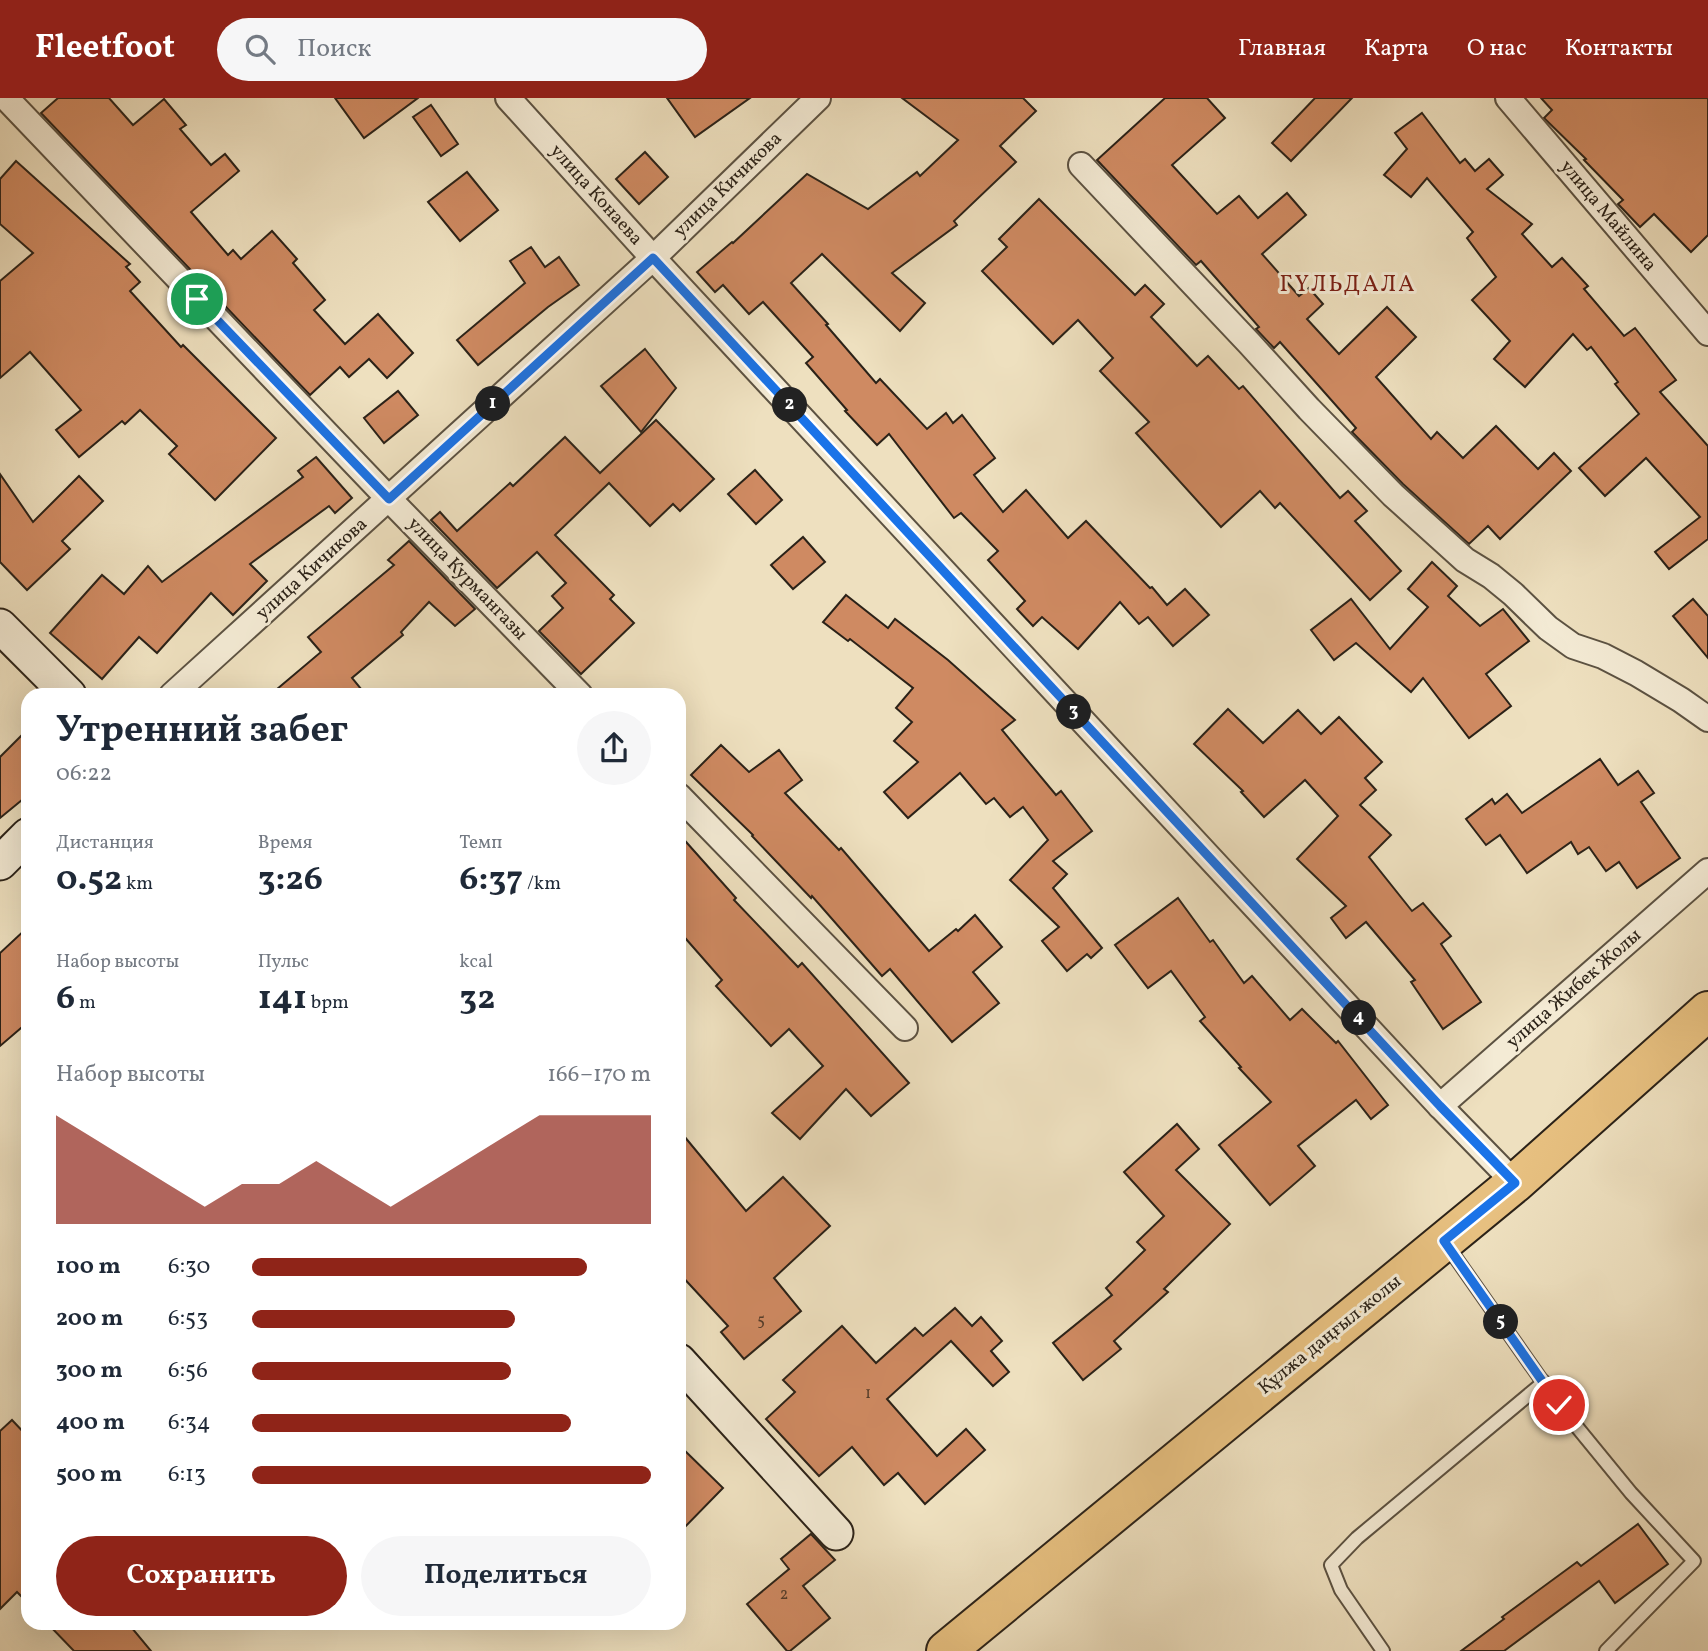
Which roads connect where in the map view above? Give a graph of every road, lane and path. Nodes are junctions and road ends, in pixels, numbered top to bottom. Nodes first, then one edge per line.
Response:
1 (6, 98) edge
2 (508, 98) edge
3 (818, 98) edge
4 (1508, 98) edge
5 (1081, 165) dead end
6 (653, 258) junction
7 (1708, 333) edge
8 (389, 499) junction
9 (0, 626) edge
10 (62, 688) edge
11 (180, 688) edge
12 (573, 688) edge
13 (1708, 719) edge
14 (686, 803) edge
15 (21, 842) edge
16 (0, 863) edge
17 (1708, 871) edge
18 (1708, 1011) edge
19 (905, 1028) dead end
20 (1440, 1106) junction
21 (1515, 1183) junction
22 (1444, 1241) junction
23 (686, 1369) edge
24 (1544, 1382) junction
25 (836, 1532) dead end
26 (946, 1651) edge
27 (1383, 1651) edge
28 (1606, 1651) edge

1 - 8 street, улица Курмангазы
2 - 6 street, улица Конаева
3 - 6 street, улица Кичикова
4 - 7 street, улица Майлина
5 - 13 street
6 - 8 street, улица Кичикова
6 - 20 street, улица Конаева
8 - 11 street, улица Кичикова
8 - 12 street, улица Курмангазы
9 - 10 street
14 - 19 street
15 - 16 street
17 - 20 street, улица Жибек Жолы
18 - 21 main road, Құлжа даңғыл жолы
20 - 21 street, улица Конаева
21 - 22 main road, Құлжа даңғыл жолы
22 - 24 lane
22 - 26 main road, Құлжа даңғыл жолы
23 - 25 street
24 - 27 lane
24 - 28 lane

